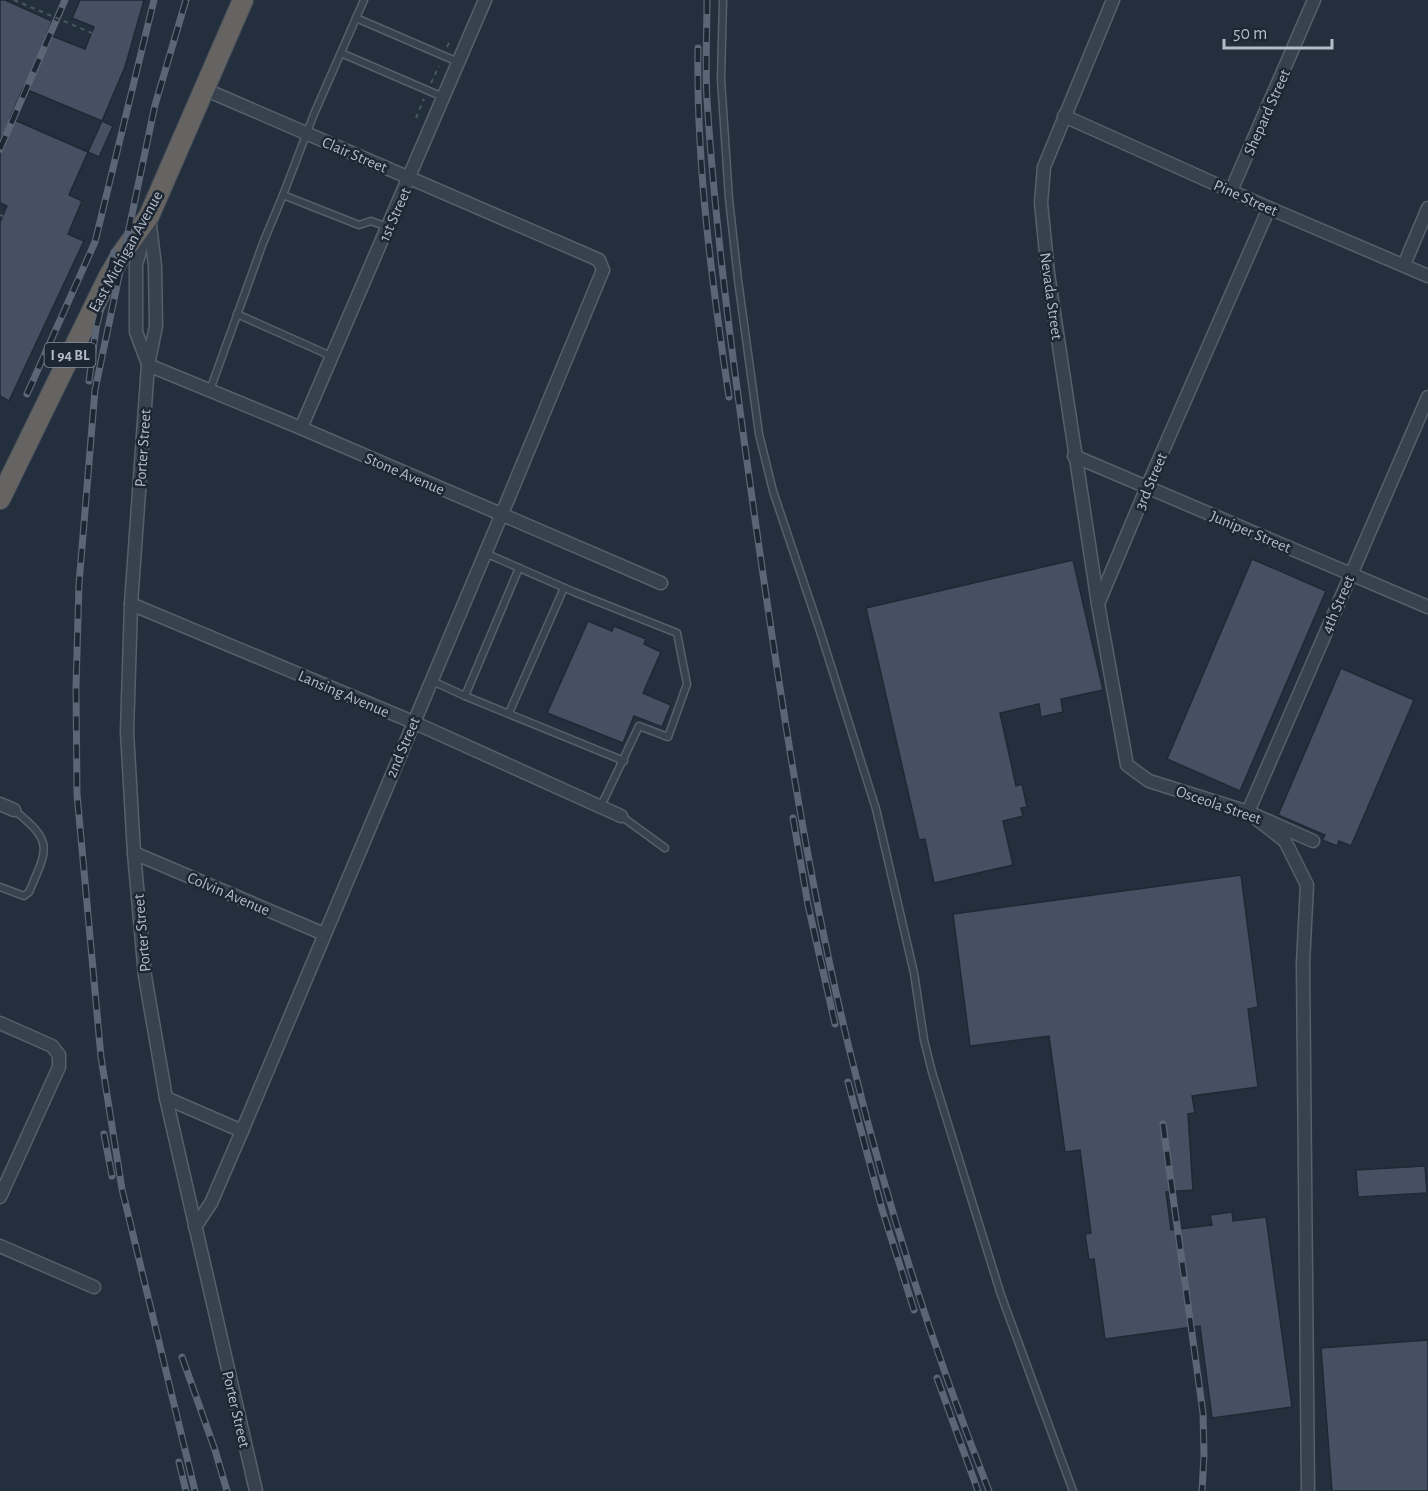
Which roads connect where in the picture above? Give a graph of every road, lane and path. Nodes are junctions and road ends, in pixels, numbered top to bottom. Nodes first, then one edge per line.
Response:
1 (14, 0) edge
2 (243, 0) edge
3 (364, 0) edge
4 (485, 0) edge
5 (723, 0) edge
6 (1113, 0) edge
7 (1314, 0) edge
8 (356, 18) junction
9 (92, 33) dead end
10 (451, 39) dead end
11 (341, 53) junction
12 (443, 56) junction
13 (458, 62) junction
14 (204, 89) junction
15 (428, 90) junction
16 (443, 97) junction
17 (1064, 116) junction
18 (416, 118) dead end
19 (308, 134) junction
20 (410, 178) junction
21 (1231, 191) junction
22 (283, 195) junction
23 (1269, 208) junction
24 (1428, 208) edge
25 (149, 216) junction
26 (387, 227) junction
27 (603, 265) joint
28 (1404, 265) junction
29 (1428, 276) edge
30 (237, 314) junction
31 (331, 356) junction
32 (148, 365) junction
33 (210, 390) junction
34 (1428, 397) edge
35 (301, 428) junction
36 (1074, 456) junction
37 (1147, 487) junction
38 (0, 499) edge
39 (503, 514) junction
40 (484, 553) junction
41 (519, 568) junction
42 (1350, 574) junction
43 (661, 583) dead end
44 (564, 588) junction
45 (130, 604) junction
46 (1098, 604) junction
47 (1428, 607) edge
48 (430, 681) junction
49 (465, 696) junction
50 (509, 713) junction
51 (413, 722) junction
52 (624, 762) junction
53 (0, 804) edge
54 (600, 808) junction
55 (14, 810) joint
56 (1248, 812) junction
57 (621, 816) joint
58 (1313, 841) dead end
59 (665, 848) dead end
60 (134, 854) junction
61 (0, 887) edge
62 (324, 934) junction
63 (0, 1023) edge
64 (166, 1098) junction
65 (242, 1131) junction
66 (0, 1197) edge
67 (195, 1227) junction
68 (0, 1246) edge
69 (94, 1287) dead end
70 (256, 1491) edge
71 (1073, 1491) edge
72 (1308, 1491) edge

1 - 9 path, bridge
2 - 14 highway, East Michigan Avenue / I 94 BL
3 - 8 lane
4 - 13 street, 1st Street
5 - 71 lane
6 - 17 street, Nevada Street
7 - 21 street, Shepard Street
8 - 11 lane
8 - 12 lane
10 - 12 path
11 - 15 lane
11 - 19 lane
12 - 13 lane
12 - 15 path
13 - 16 street, 1st Street
14 - 19 street, Clair Street
14 - 25 highway, East Michigan Avenue / I 94 BL
15 - 16 lane
15 - 18 path
16 - 20 street, 1st Street
17 - 21 street, Pine Street
17 - 36 street, Nevada Street
19 - 20 street, Clair Street
19 - 22 lane
20 - 26 street, 1st Street
20 - 27 street, Clair Street
21 - 23 street, Pine Street
22 - 26 lane
22 - 30 lane
23 - 28 street, Pine Street
23 - 37 street, 3rd Street
24 - 28 street
25 - 32 street, Porter Street
25 - 32 street, Porter Street
25 - 38 highway, East Michigan Avenue / I 94 BL
26 - 31 street, 1st Street
27 - 39 street, 2nd Street
28 - 29 street, Pine Street
30 - 31 lane
30 - 33 lane
31 - 35 street, 1st Street
32 - 33 street, Stone Avenue
32 - 45 street, Porter Street
33 - 35 street, Stone Avenue
34 - 42 street, 4th Street
35 - 39 street, Stone Avenue
36 - 37 street, Juniper Street
36 - 46 street, Nevada Street
37 - 42 street, Juniper Street
37 - 46 street, 3rd Street
39 - 40 street, 2nd Street
39 - 43 street, Stone Avenue
40 - 41 lane
40 - 48 street, 2nd Street
41 - 44 lane
41 - 49 lane
42 - 47 street, Juniper Street
42 - 56 street, 4th Street
44 - 50 lane
44 - 52 lane
45 - 51 street, Lansing Avenue
45 - 60 street, Porter Street
46 - 56 street, Osceola Street
48 - 49 lane
48 - 51 street, 2nd Street
49 - 50 lane
50 - 52 lane
51 - 54 street, Lansing Avenue
51 - 62 street, 2nd Street
52 - 54 lane
53 - 55 street
54 - 57 street, Lansing Avenue
55 - 61 lane
56 - 58 street, Osceola Street
56 - 72 street
57 - 59 lane
60 - 62 street, Colvin Avenue
60 - 64 street, Porter Street
62 - 65 street, 2nd Street
63 - 66 street
64 - 65 street
64 - 67 street, Porter Street
65 - 67 street, 2nd Street
67 - 70 street, Porter Street
68 - 69 street

